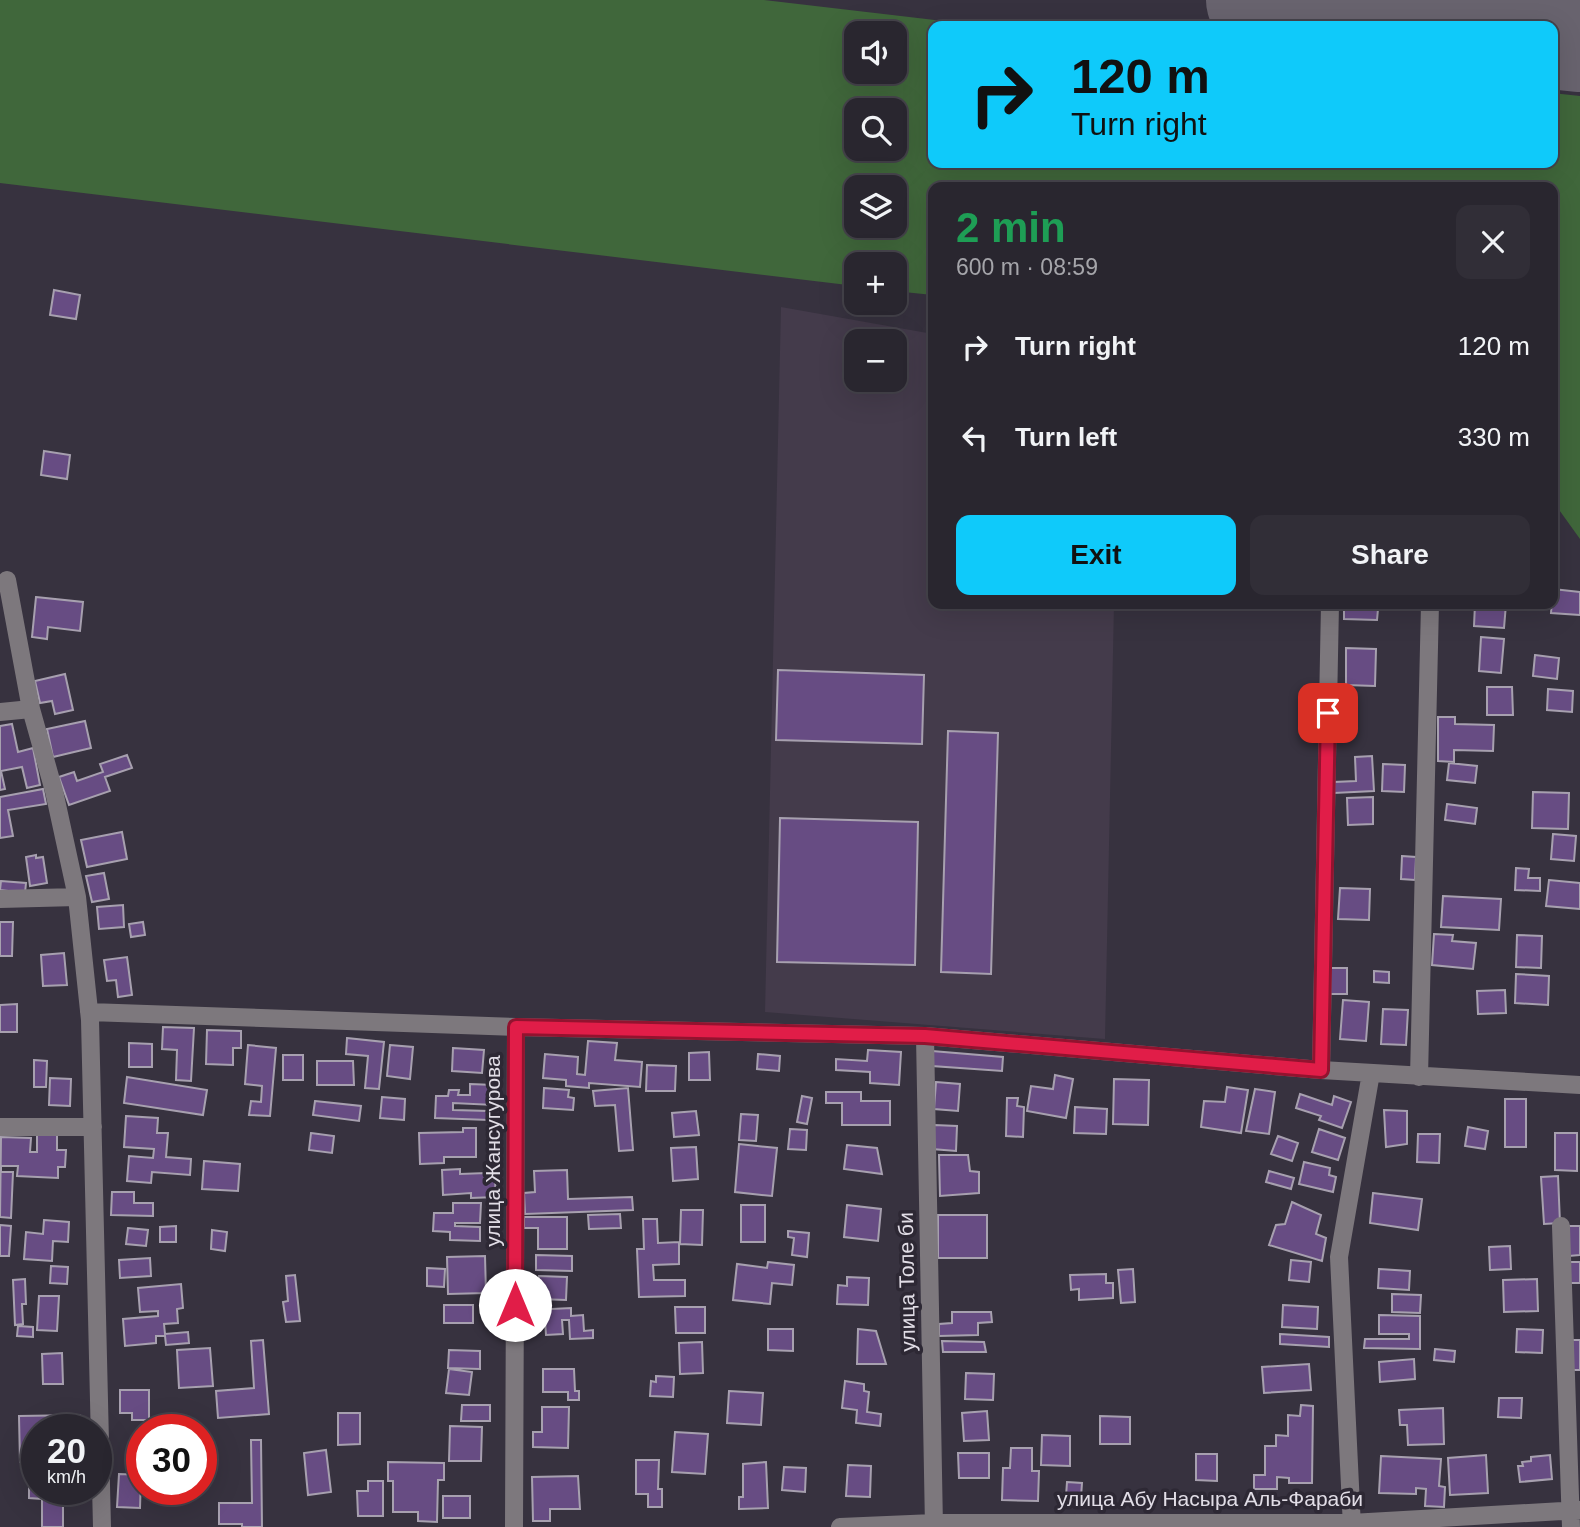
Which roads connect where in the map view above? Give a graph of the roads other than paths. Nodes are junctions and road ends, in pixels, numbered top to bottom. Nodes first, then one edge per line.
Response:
1 (7, 580) dead end
2 (1330, 609) edge
3 (1430, 609) edge
4 (31, 709) junction
5 (0, 712) edge
6 (77, 897) junction
7 (0, 899) edge
8 (89, 1012) junction
9 (516, 1027) junction
10 (925, 1036) junction
11 (1321, 1070) junction
12 (1371, 1073) junction
13 (1419, 1077) junction
14 (1580, 1085) edge
15 (0, 1126) edge
16 (93, 1127) junction
17 (1561, 1226) dead end
18 (1574, 1516) edge
19 (934, 1525) edge
20 (1351, 1525) edge
21 (102, 1527) edge
22 (513, 1527) edge
23 (840, 1527) edge

1 - 4 street
2 - 11 street
3 - 13 street
4 - 5 street
4 - 6 street
6 - 7 street
6 - 8 street
8 - 9 street
8 - 16 street
9 - 10 street
9 - 22 street, улица Жансугурова
10 - 11 street
10 - 19 street, улица Толе би
11 - 12 street
12 - 13 street
12 - 20 street
13 - 14 street
15 - 16 street
16 - 21 street
17 - 18 street
18 - 20 street, улица Абу Насыра Аль-Фараби
19 - 20 street, улица Абу Насыра Аль-Фараби
19 - 23 street, улица Абу Насыра Аль-Фараби

